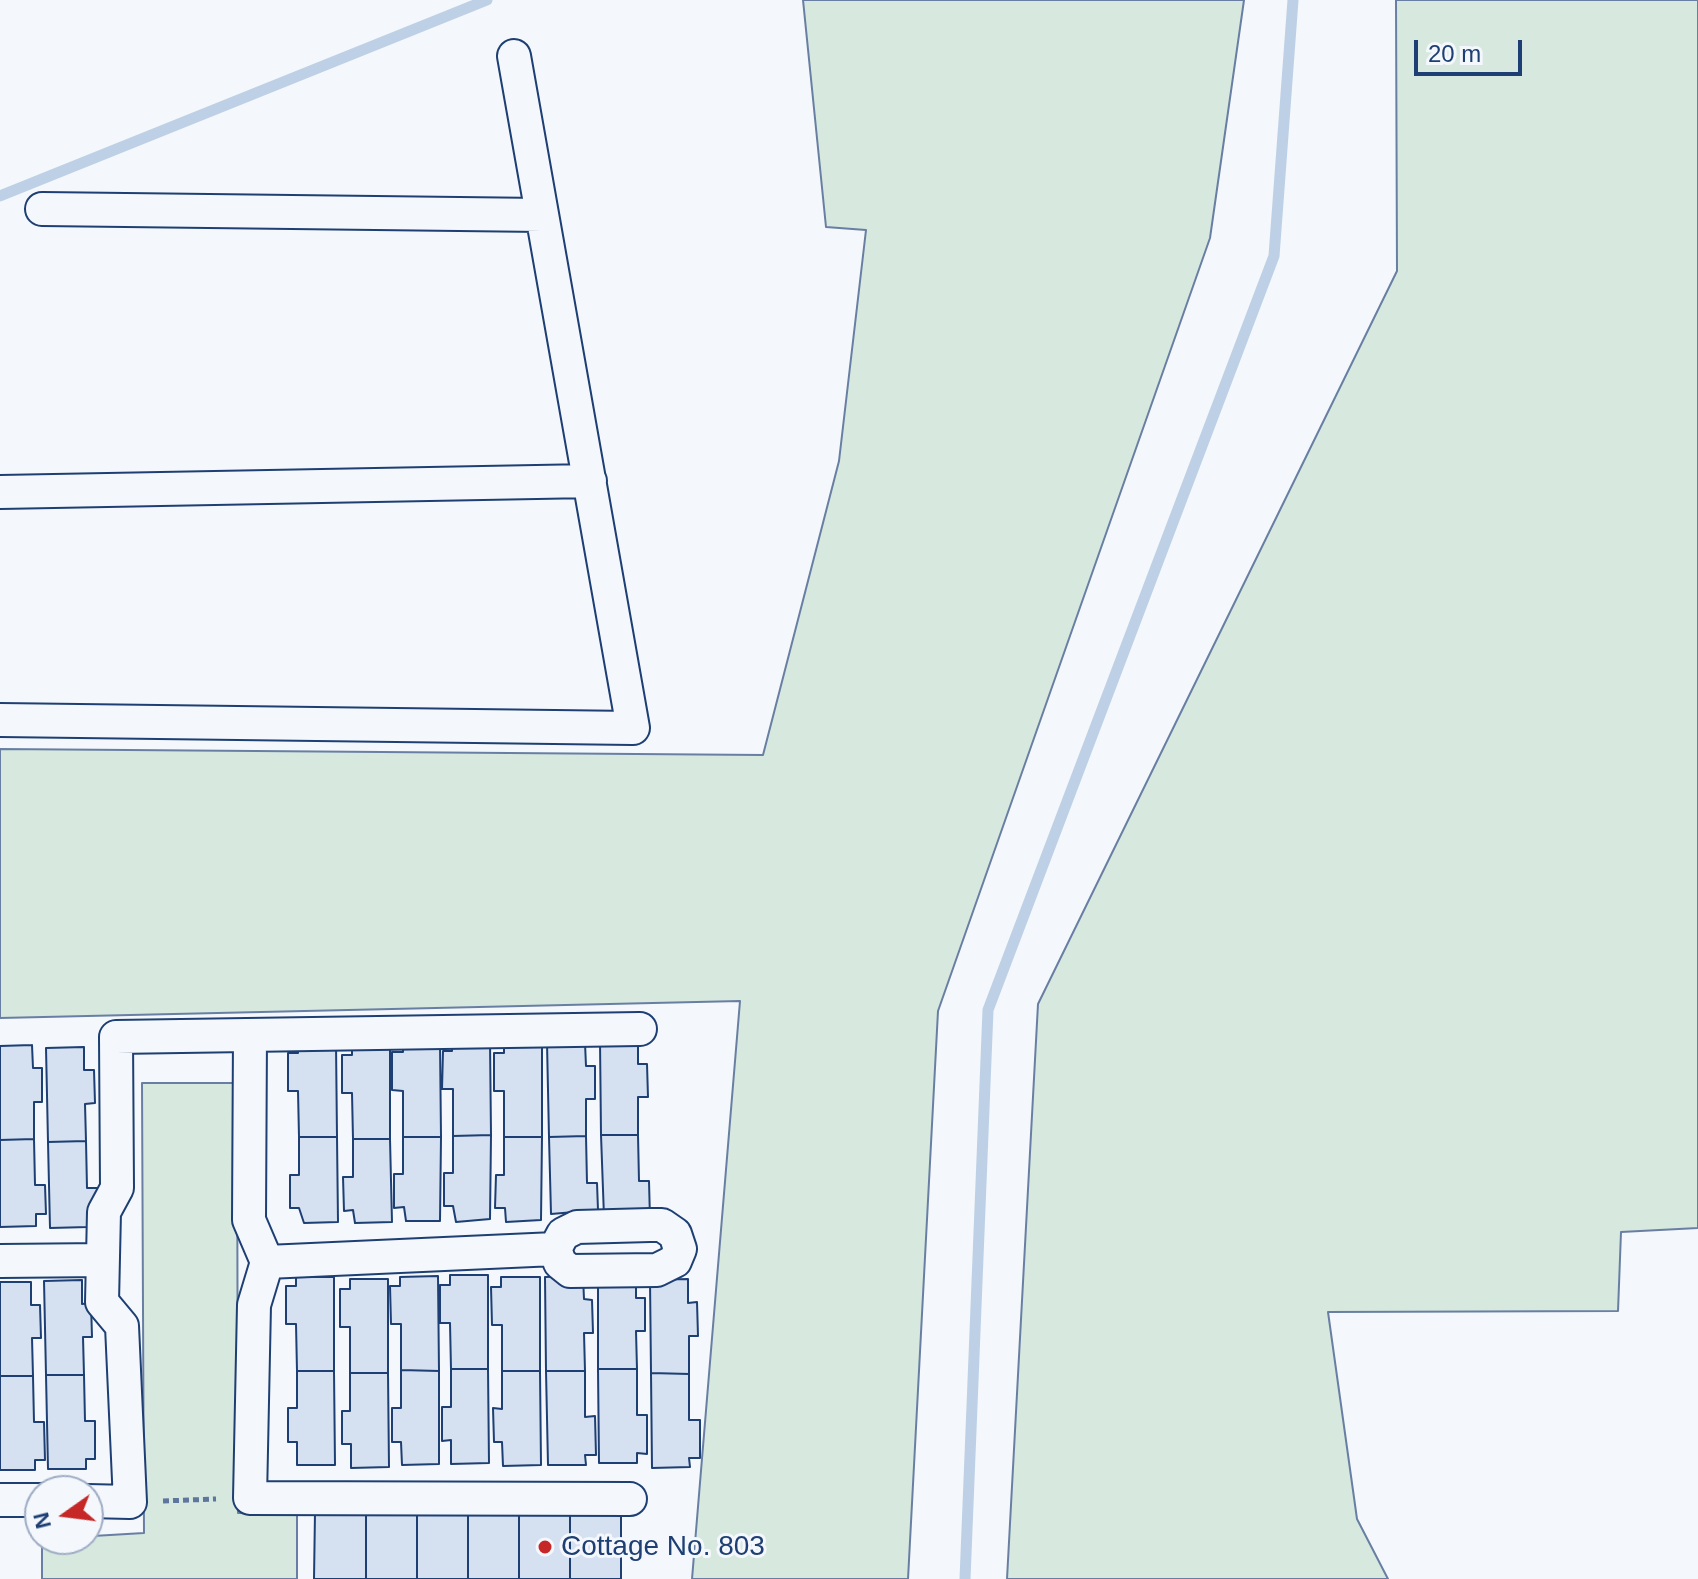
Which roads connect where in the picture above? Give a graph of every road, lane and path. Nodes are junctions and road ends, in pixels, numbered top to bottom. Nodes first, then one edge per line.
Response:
1 (514, 56) dead end
2 (42, 209) dead end
3 (542, 215) junction
4 (590, 481) junction
5 (0, 492) edge
6 (0, 720) edge
7 (640, 1029) dead end
8 (250, 1035) junction
9 (555, 1249) dead end
10 (102, 1260) junction
11 (0, 1261) edge
12 (267, 1262) junction
13 (250, 1498) junction
14 (630, 1499) dead end
15 (0, 1500) edge
16 (24, 1500) edge
17 (104, 1501) edge
18 (130, 1502) junction

1 - 3 street
2 - 3 street
3 - 4 street
4 - 5 street
4 - 6 street
7 - 8 street
8 - 10 street
8 - 12 street
9 - 12 street
10 - 11 street
10 - 18 street
12 - 13 street
13 - 14 street
13 - 18 path
15 - 16 street
17 - 18 street

